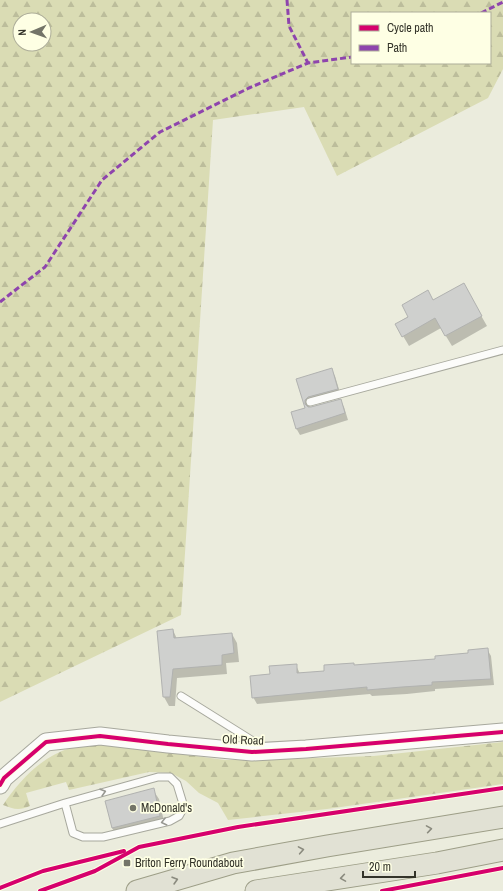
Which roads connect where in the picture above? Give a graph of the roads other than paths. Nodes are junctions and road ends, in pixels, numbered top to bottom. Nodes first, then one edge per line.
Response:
1 (503, 350) edge
2 (310, 402) dead end
3 (181, 696) dead end
4 (503, 732) edge
5 (269, 751) junction
6 (0, 785) edge
7 (65, 803) junction
8 (503, 817) edge
9 (0, 824) edge
10 (503, 850) edge
11 (137, 891) edge
12 (256, 891) edge

1 - 2 lane
3 - 5 lane
4 - 5 street, Old Road
5 - 6 street, Old Road
7 -> 7 lane
7 - 9 lane
11 -> 8 main road
10 -> 12 main road

